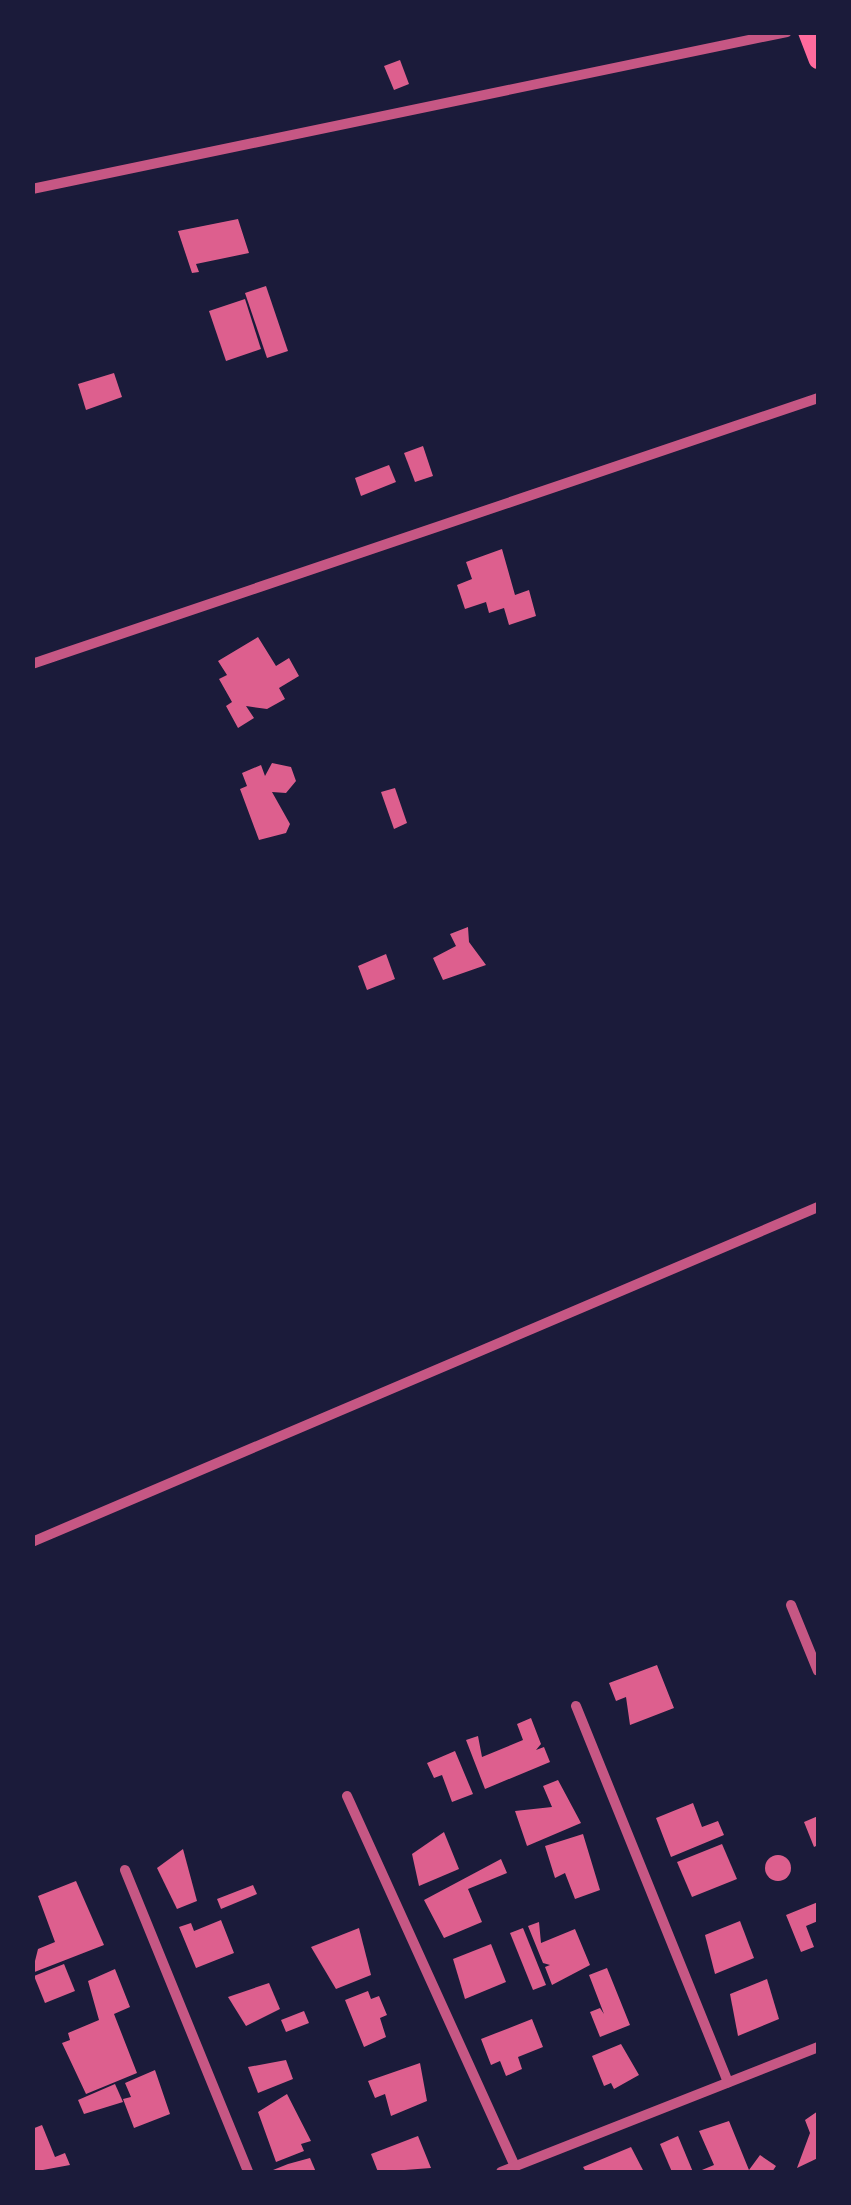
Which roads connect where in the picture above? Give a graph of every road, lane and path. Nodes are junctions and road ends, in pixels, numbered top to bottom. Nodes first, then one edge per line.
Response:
1 (787, 32) edge
2 (807, 32) edge
3 (818, 60) edge
4 (32, 189) edge
5 (818, 398) edge
6 (32, 664) edge
7 (818, 1208) edge
8 (32, 1542) edge
9 (792, 1605) dead end
10 (818, 1671) edge
11 (576, 1706) dead end
12 (348, 1796) dead end
13 (126, 1870) dead end
14 (818, 2047) edge
15 (728, 2083) junction
16 (514, 2167) junction
17 (248, 2172) edge
18 (501, 2172) edge

1 - 4 street
2 - 3 main road
5 - 6 street
7 - 8 street
9 - 10 street
11 - 15 street
12 - 16 street
13 - 17 street
14 - 15 street
15 - 16 street
16 - 18 street

